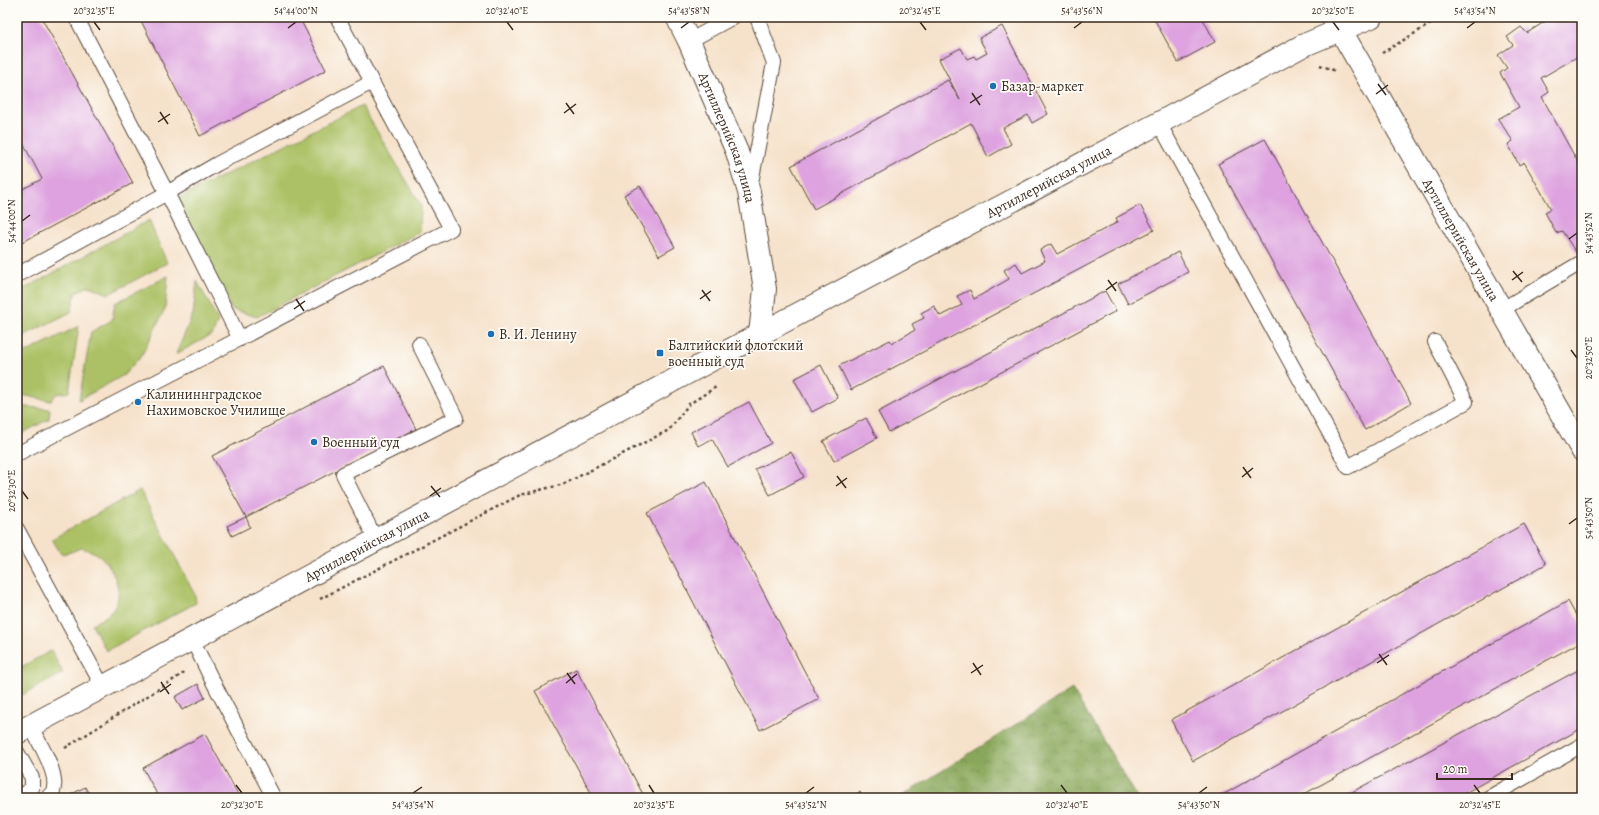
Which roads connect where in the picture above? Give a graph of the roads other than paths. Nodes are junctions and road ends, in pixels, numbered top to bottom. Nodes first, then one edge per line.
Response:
1 (76, 17) edge
2 (337, 17) edge
3 (677, 17) edge
4 (733, 17) edge
5 (757, 17) edge
6 (1371, 17) edge
7 (1336, 23) edge
8 (689, 41) junction
9 (372, 82) junction
10 (1159, 123) junction
11 (749, 192) junction
12 (167, 193) junction
13 (1582, 262) edge
14 (17, 275) edge
15 (1501, 310) junction
16 (760, 334) junction
17 (240, 339) junction
18 (1435, 342) dead end
19 (419, 344) dead end
20 (1582, 450) edge
21 (17, 454) edge
22 (17, 529) edge
23 (376, 540) junction
24 (192, 639) junction
25 (103, 687) junction
26 (24, 730) edge
27 (1582, 745) edge
28 (17, 752) edge
29 (20, 798) edge
30 (47, 798) edge
31 (274, 798) edge
32 (1488, 798) edge

1 - 12 lane
2 - 9 lane
3 - 8 main road, Артиллерийская улица
4 - 8 lane
5 - 11 lane
6 - 7 main road, Артиллерийская улица
7 - 10 main road, Артиллерийская улица
7 - 15 main road, Артиллерийская улица
8 - 11 main road, Артиллерийская улица
9 - 12 lane
9 - 17 lane
10 - 16 main road, Артиллерийская улица
10 - 18 lane
11 - 16 main road, Артиллерийская улица
12 - 14 lane
12 - 17 lane
13 - 15 lane
15 - 20 main road, Артиллерийская улица
16 - 23 main road, Артиллерийская улица
17 - 21 lane
19 - 23 lane
22 - 25 lane
23 - 24 main road, Артиллерийская улица
24 - 25 main road, Артиллерийская улица
24 - 31 lane
25 - 26 main road, Артиллерийская улица
26 - 30 lane
27 - 32 lane
28 - 29 lane

